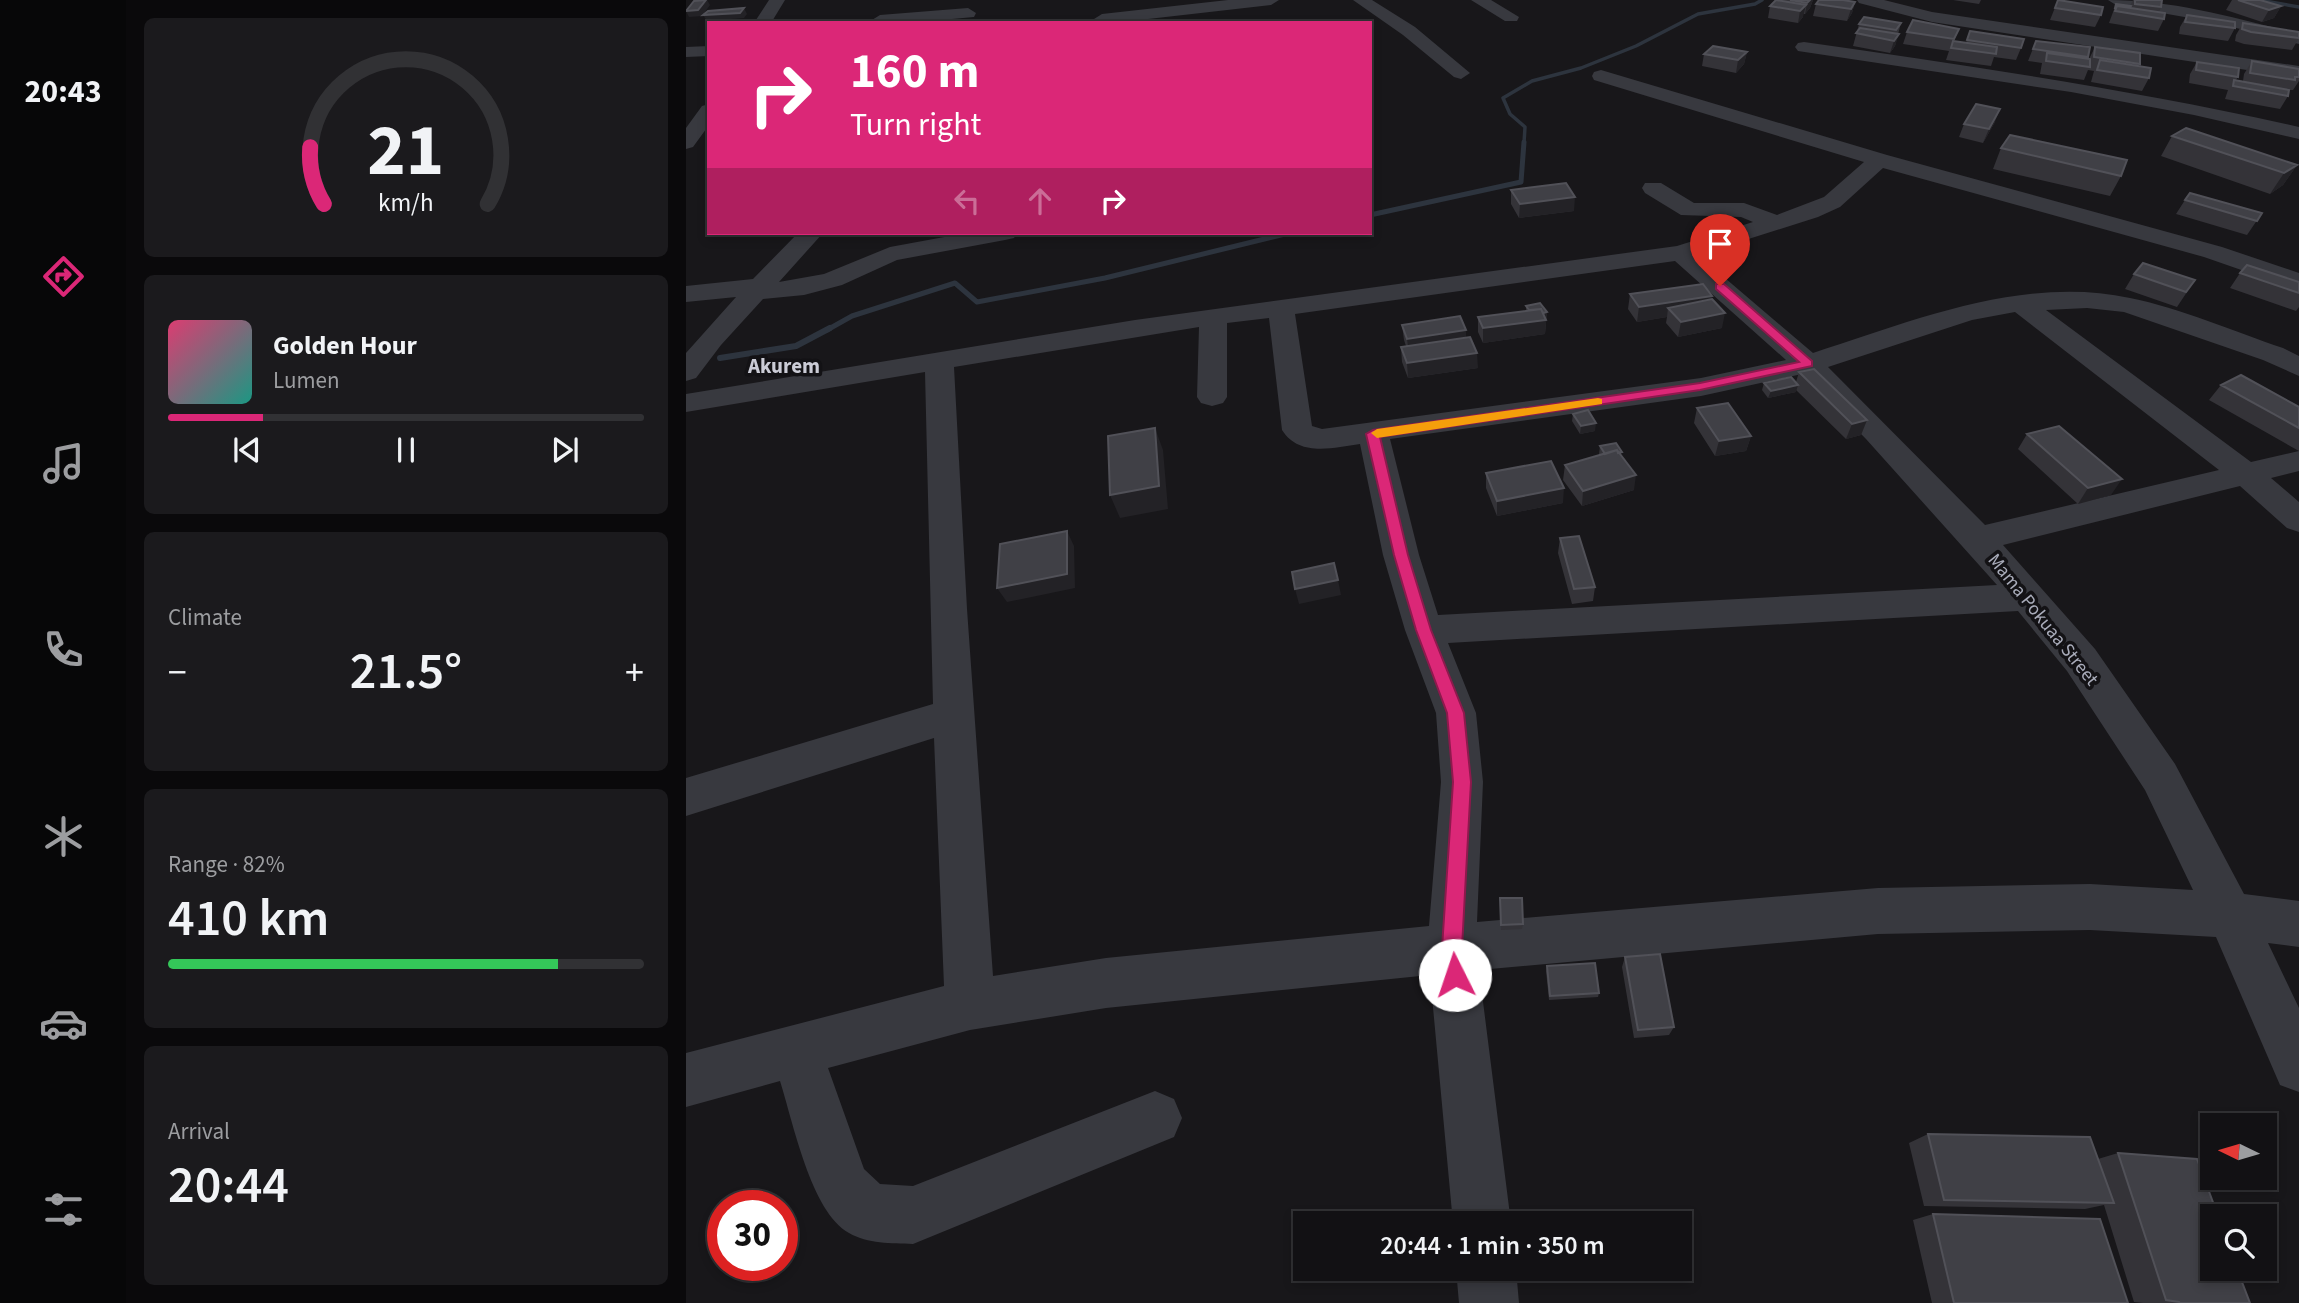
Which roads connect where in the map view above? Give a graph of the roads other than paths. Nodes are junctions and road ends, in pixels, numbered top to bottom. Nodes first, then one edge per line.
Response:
1 (777, 0) edge
2 (1104, 0) edge
3 (1271, 0) edge
4 (1361, 0) edge
5 (1479, 0) edge
6 (1865, 0) edge
7 (2116, 0) edge
8 (2168, 8) junction
9 (968, 12) edge
10 (1511, 18) dead end
11 (880, 20) dead end
12 (763, 21) edge
13 (1102, 21) edge
14 (1409, 31) junction
15 (1384, 37) dead end
16 (2299, 39) edge
17 (707, 51) edge
18 (686, 52) edge
19 (1802, 55) dead end
20 (1869, 65) junction
21 (2161, 65) junction
22 (2299, 72) edge
23 (1461, 73) dead end
24 (1601, 76) dead end
25 (2152, 102) junction
26 (2193, 109) junction
27 (707, 113) edge
28 (686, 143) edge
29 (2295, 145) edge
30 (1878, 160) junction
31 (1653, 188) dead end
32 (1775, 223) junction
33 (809, 235) edge
34 (994, 235) edge
35 (1680, 253) junction
36 (2299, 282) edge
37 (760, 289) junction
38 (686, 294) edge
39 (2020, 303) junction
40 (1281, 308) junction
41 (1213, 318) junction
42 (939, 359) junction
43 (1808, 364) junction
44 (2299, 367) edge
45 (686, 372) edge
46 (1212, 397) dead end
47 (686, 403) edge
48 (1373, 434) junction
49 (2299, 461) edge
50 (2247, 475) junction
51 (2299, 520) edge
52 (1979, 539) junction
53 (2030, 597) junction
54 (1423, 630) junction
55 (954, 715) junction
56 (686, 797) edge
57 (2230, 915) junction
58 (2299, 925) edge
59 (1452, 948) junction
60 (970, 1005) junction
61 (796, 1051) junction
62 (2299, 1066) edge
63 (686, 1080) edge
64 (1155, 1118) dead end
65 (1481, 1211) edge
66 (1487, 1281) edge
67 (1489, 1303) edge

1 - 12 street
2 - 13 street
3 - 13 street
4 - 14 street
5 - 10 street
6 - 21 street
7 - 8 street
8 - 16 street
8 - 21 street
9 - 11 street
14 - 15 street
14 - 23 street
17 - 18 street
19 - 20 street
20 - 25 street
20 - 26 street
21 - 22 street
21 - 25 street
24 - 30 street
25 - 26 street
26 - 29 street
27 - 28 street
30 - 32 street
30 - 36 street
31 - 32 street
32 - 35 street
33 - 37 street
34 - 37 street
35 - 40 street
35 - 43 street, Mama Pokuaa Street
37 - 38 street
37 - 45 street
39 - 43 street
39 - 44 street
39 - 50 street
40 - 41 street
40 - 48 street
41 - 42 street
41 - 46 street
42 - 47 street
42 - 55 street
43 - 48 street
43 - 52 street, Mama Pokuaa Street
48 - 54 street
49 - 50 street
50 - 51 street
50 - 52 street
52 - 53 street, Mama Pokuaa Street
53 - 54 street
53 - 57 street, Mama Pokuaa Street
54 - 59 street
55 - 56 street
55 - 60 street
57 - 58 street
57 - 59 street
57 - 62 street, Mama Pokuaa Street
59 - 60 street
59 - 65 street
60 - 61 street
61 - 63 street
61 - 64 street
66 - 67 street

